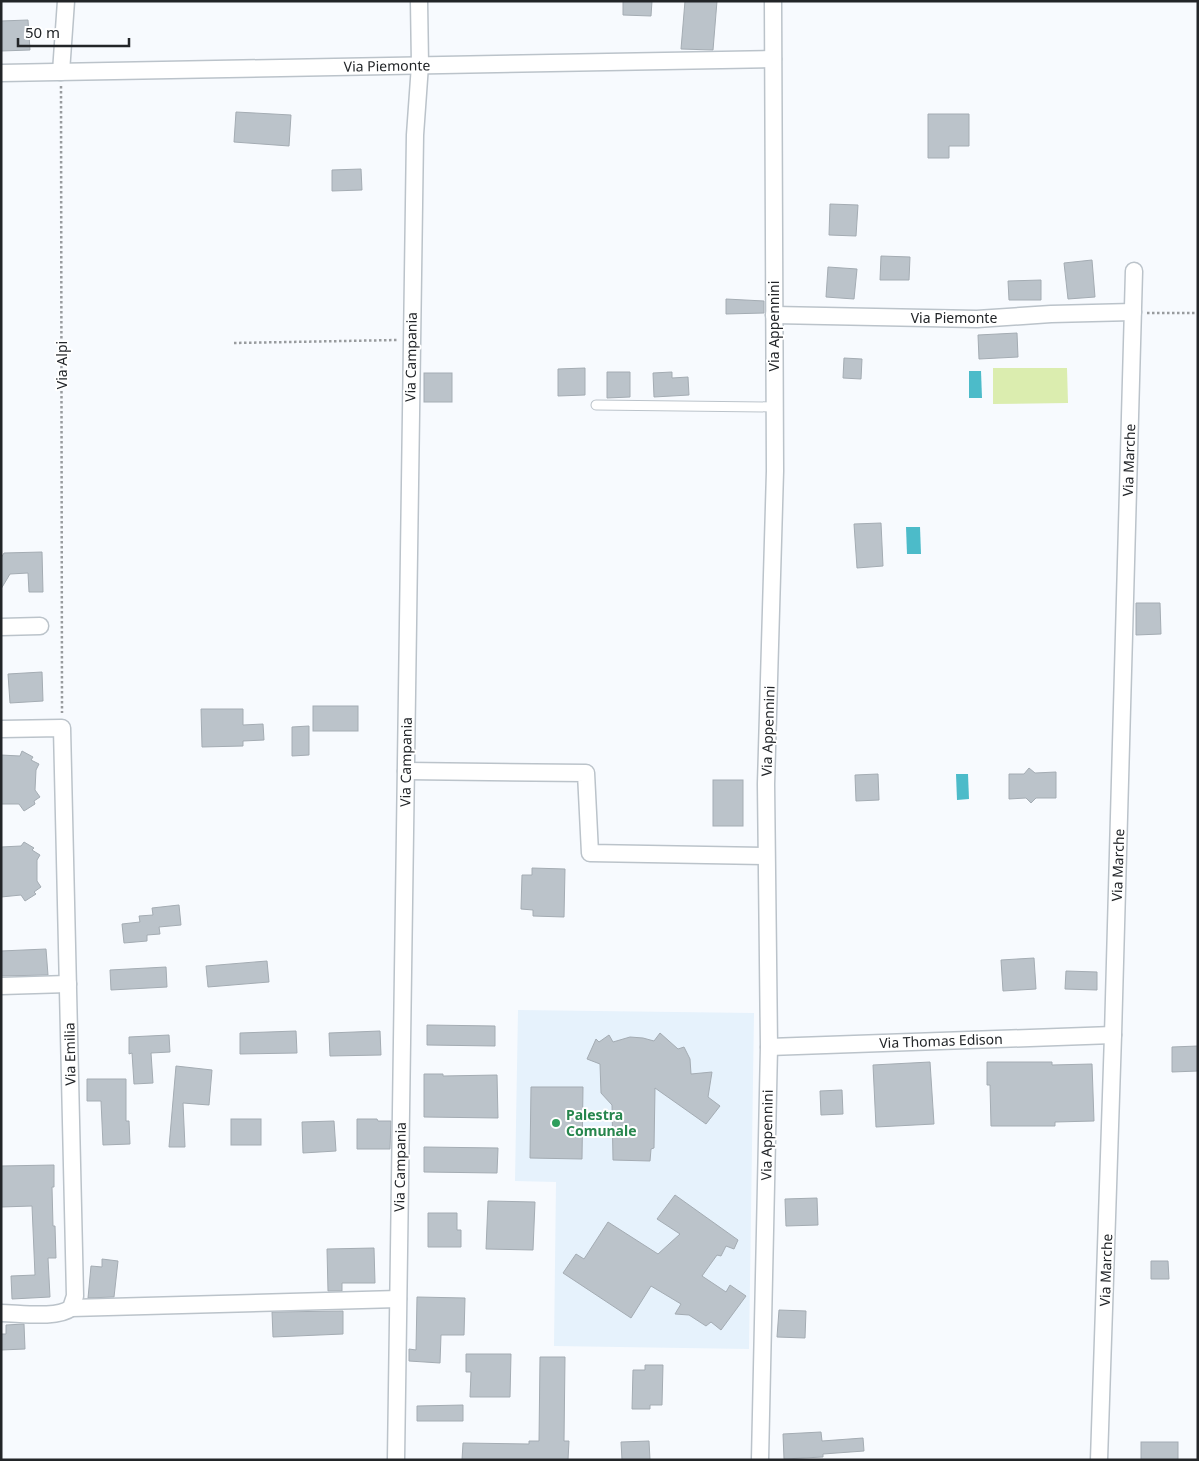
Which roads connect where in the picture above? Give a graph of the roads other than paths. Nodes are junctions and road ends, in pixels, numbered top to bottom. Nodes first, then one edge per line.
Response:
1 (66, 1) edge
2 (419, 1) edge
3 (773, 1) edge
4 (774, 59) junction
5 (420, 65) junction
6 (61, 72) junction
7 (1, 73) edge
8 (1134, 271) dead end
9 (1133, 312) junction
10 (774, 315) junction
11 (596, 404) dead end
12 (774, 407) junction
13 (40, 626) dead end
14 (1, 627) edge
15 (1, 729) edge
16 (406, 771) junction
17 (766, 856) junction
18 (68, 984) junction
19 (1, 986) edge
20 (1113, 1035) junction
21 (769, 1047) junction
22 (398, 1299) junction
23 (72, 1308) junction
24 (1, 1313) edge
25 (396, 1460) edge
26 (760, 1460) edge
27 (1099, 1460) edge

1 - 6 street
2 - 5 street, Via Campania
3 - 4 street, Via Appennini
4 - 5 street, Via Piemonte
4 - 10 street, Via Appennini
5 - 6 street, Via Piemonte
5 - 16 street, Via Campania
6 - 7 street, Via Piemonte
8 - 9 street, Via Marche
9 - 10 street, Via Piemonte
9 - 20 street, Via Marche
10 - 12 street, Via Appennini
11 - 12 lane
12 - 17 street, Via Appennini
13 - 14 street
15 - 18 street, Via Emilia
16 - 17 street
16 - 22 street, Via Campania
17 - 21 street, Via Appennini
18 - 19 street
18 - 23 street, Via Emilia
20 - 21 street, Via Thomas Edison
20 - 27 street, Via Marche
21 - 26 street, Via Appennini
22 - 23 street
22 - 25 street, Via Campania
23 - 24 street

